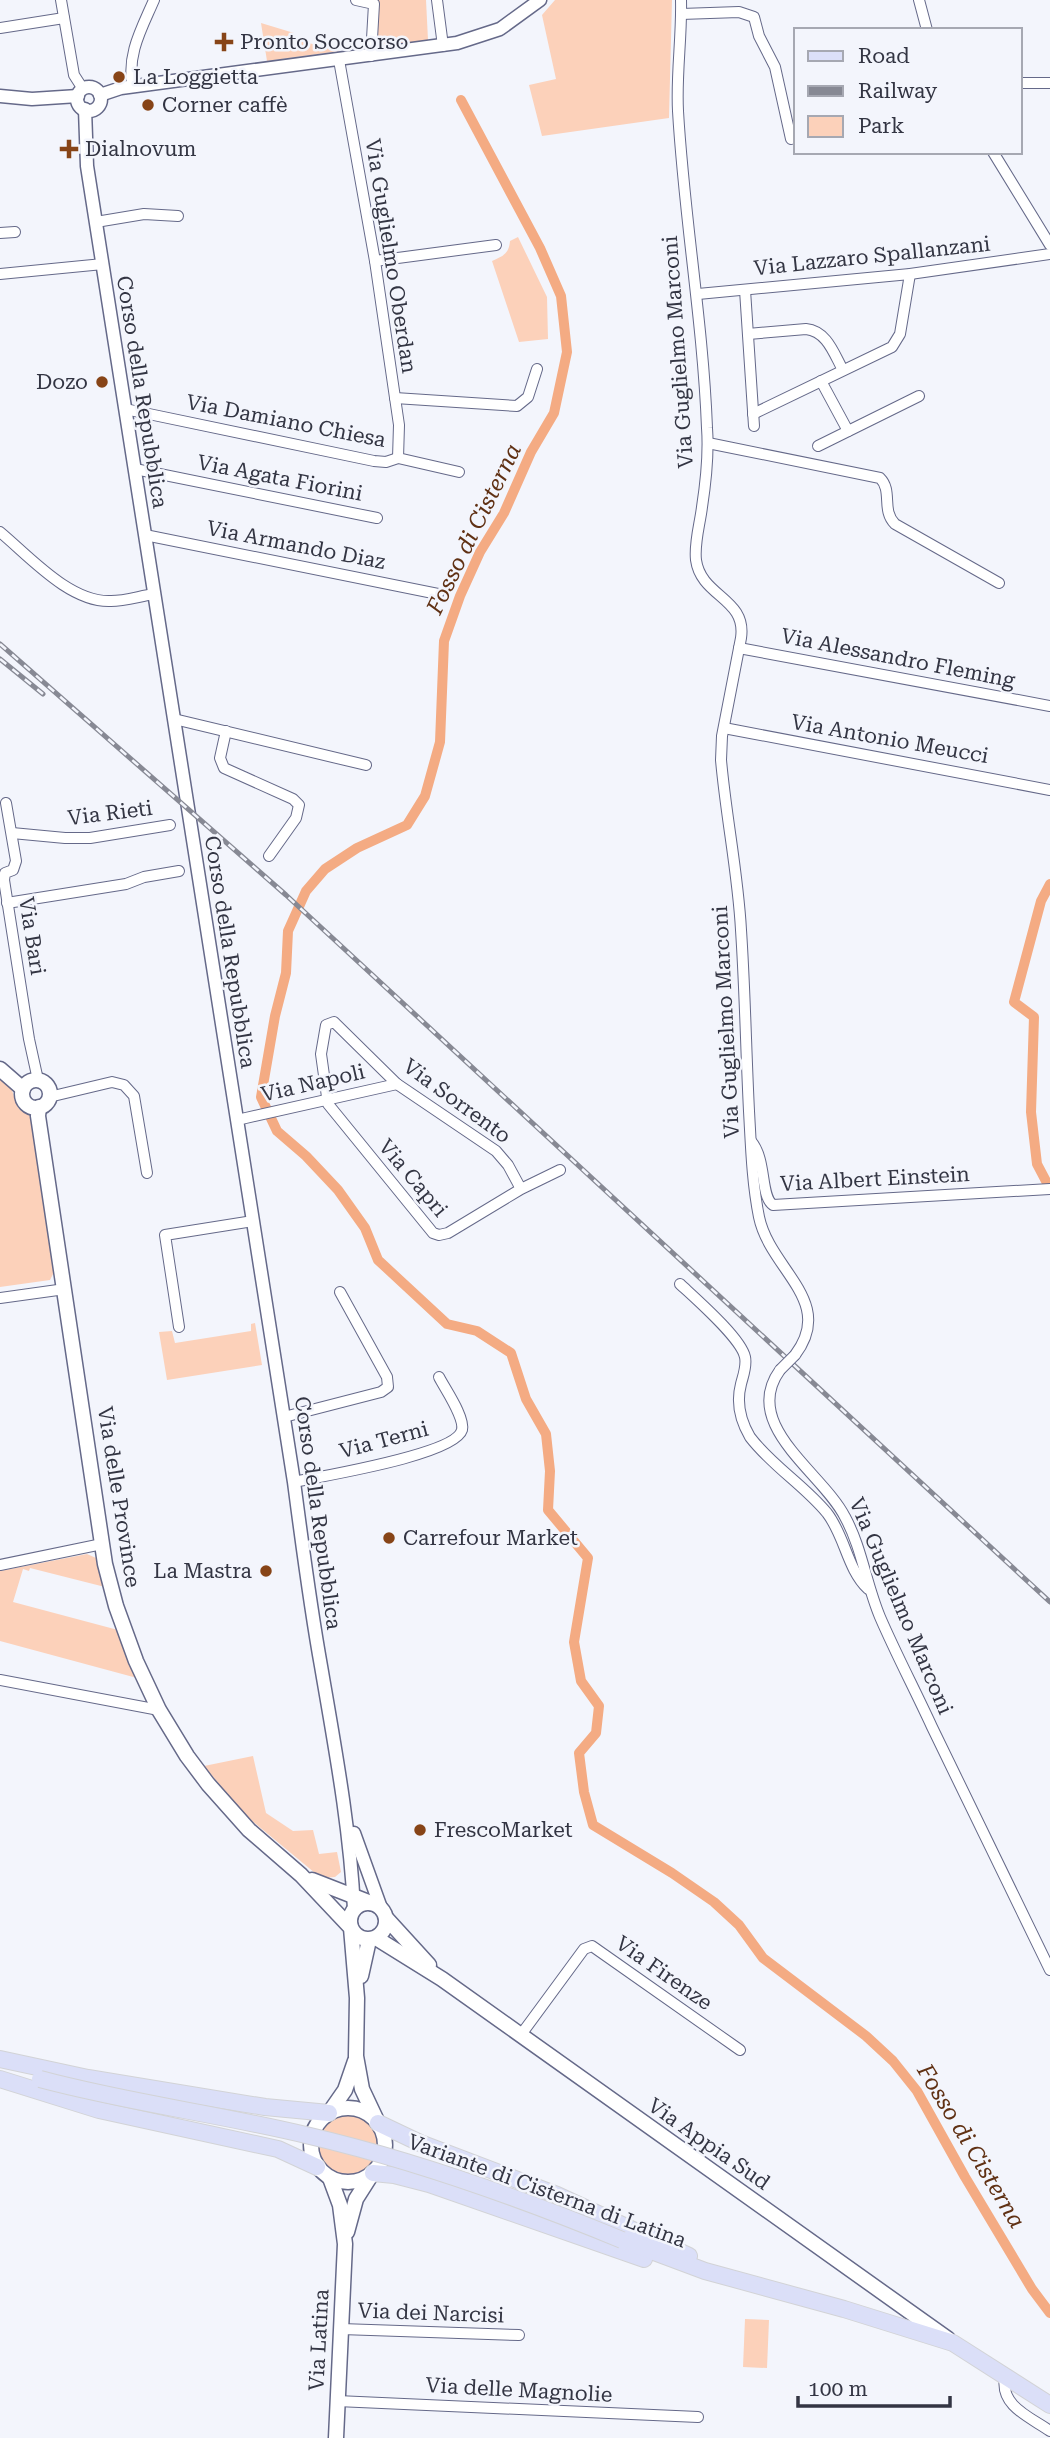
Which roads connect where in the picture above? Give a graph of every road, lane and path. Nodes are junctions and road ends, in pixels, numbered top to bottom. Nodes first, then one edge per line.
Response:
1 (61, 0) edge
2 (153, 0) edge
3 (356, 0) edge
4 (437, 0) edge
5 (540, 0) edge
6 (681, 0) edge
7 (919, 0) edge
8 (681, 14) junction
9 (64, 18) junction
10 (0, 27) edge
11 (926, 28) edge
12 (443, 46) junction
13 (371, 56) junction
14 (339, 60) junction
15 (1022, 83) edge
16 (1050, 83) edge
17 (133, 87) junction
18 (80, 92) junction
19 (100, 95) junction
20 (0, 96) edge
21 (85, 110) junction
22 (791, 139) dead end
23 (994, 154) edge
24 (178, 216) dead end
25 (96, 222) junction
26 (15, 232) dead end
27 (0, 233) edge
28 (496, 245) dead end
29 (1050, 245) edge
30 (1050, 254) edge
31 (374, 261) junction
32 (103, 264) junction
33 (0, 274) edge
34 (910, 274) junction
35 (745, 290) junction
36 (698, 294) junction
37 (748, 334) junction
38 (537, 369) dead end
39 (844, 370) junction
40 (821, 381) junction
41 (919, 396) dead end
42 (395, 398) junction
43 (125, 409) junction
44 (753, 414) junction
45 (754, 426) dead end
46 (848, 431) junction
47 (708, 443) junction
48 (818, 446) dead end
49 (398, 458) junction
50 (135, 469) junction
51 (459, 472) dead end
52 (377, 518) dead end
53 (0, 532) edge
54 (145, 535) junction
55 (999, 583) dead end
56 (154, 594) junction
57 (438, 594) dead end
58 (739, 648) junction
59 (1050, 706) edge
60 (174, 719) junction
61 (724, 728) junction
62 (226, 731) junction
63 (366, 765) dead end
64 (1050, 790) edge
65 (6, 803) dead end
66 (170, 825) dead end
67 (12, 833) junction
68 (269, 856) dead end
69 (179, 871) dead end
70 (7, 903) junction
71 (0, 1069) edge
72 (38, 1080) junction
73 (397, 1084) junction
74 (23, 1089) junction
75 (326, 1100) junction
76 (44, 1102) junction
77 (237, 1120) junction
78 (751, 1141) junction
79 (560, 1170) dead end
80 (146, 1173) dead end
81 (521, 1189) junction
82 (1050, 1189) edge
83 (253, 1221) junction
84 (680, 1284) dead end
85 (65, 1289) junction
86 (340, 1292) dead end
87 (0, 1298) edge
88 (180, 1327) dead end
89 (439, 1377) dead end
90 (284, 1417) junction
91 (294, 1482) junction
92 (102, 1544) junction
93 (0, 1565) edge
94 (871, 1591) junction
95 (0, 1680) edge
96 (159, 1710) junction
97 (344, 1801) junction
98 (352, 1859) junction
99 (301, 1875) junction
100 (329, 1888) junction
101 (354, 1903) junction
102 (379, 1910) junction
103 (351, 1928) junction
104 (373, 1939) junction
105 (1050, 1970) edge
106 (442, 1979) junction
107 (358, 1998) junction
108 (520, 2036) junction
109 (740, 2050) dead end
110 (356, 2056) junction
111 (0, 2059) edge
112 (0, 2067) edge
113 (0, 2080) edge
114 (329, 2113) junction
115 (378, 2123) junction
116 (324, 2172) junction
117 (373, 2173) junction
118 (345, 2244) junction
119 (765, 2289) junction
120 (341, 2329) junction
121 (519, 2335) dead end
122 (953, 2343) junction
123 (1005, 2378) junction
124 (337, 2401) junction
125 (1050, 2404) edge
126 (698, 2417) dead end
127 (1050, 2431) edge
128 (336, 2438) edge

1 - 9 street
2 - 17 street
3 - 13 street
4 - 12 street
5 - 12 street
6 - 8 street, Via Guglielmo Marconi
7 - 11 street
8 - 22 street
8 - 36 street, Via Guglielmo Marconi
9 - 10 street
9 - 18 street
12 - 13 street
13 - 14 street
14 - 17 street
14 - 31 street, Via Guglielmo Oberdan
15 - 16 street
17 - 19 street
18 - 19 street
18 - 20 street
18 - 21 street
19 - 21 street
21 - 25 street, Corso della Repubblica
23 - 29 street
24 - 25 street
25 - 32 street, Corso della Repubblica
26 - 27 street
28 - 31 street
30 - 34 street, Via Lazzaro Spallanzani
31 - 42 street, Via Guglielmo Oberdan
32 - 33 street
32 - 43 street, Corso della Repubblica
34 - 35 street, Via Lazzaro Spallanzani
34 - 39 street
35 - 36 street, Via Lazzaro Spallanzani
35 - 37 street
36 - 47 street, Via Guglielmo Marconi
37 - 39 street
37 - 44 street
38 - 42 street
39 - 40 street
40 - 44 street
40 - 46 street
41 - 46 street
42 - 49 street, Via Guglielmo Oberdan
43 - 49 street, Via Damiano Chiesa
43 - 50 street, Corso della Repubblica
44 - 45 street
46 - 48 street
47 - 55 street
47 - 58 street, Via Guglielmo Marconi
49 - 51 street, Via Damiano Chiesa
50 - 52 street, Via Agata Fiorini
50 - 54 street, Corso della Repubblica
53 - 56 street
54 - 56 street, Corso della Repubblica
54 - 57 street, Via Armando Diaz
56 - 60 street, Corso della Repubblica
58 - 59 street, Via Alessandro Fleming
58 - 61 street, Via Guglielmo Marconi
60 - 62 street
60 - 77 street, Corso della Repubblica
61 - 64 street, Via Antonio Meucci
61 - 78 street, Via Guglielmo Marconi
62 - 63 street
62 - 68 street
65 - 67 street, Via Bari
66 - 67 street, Via Rieti
67 - 70 street, Via Bari
69 - 70 street
70 - 72 street, Via Bari
71 - 74 main road
72 - 74 main road
72 - 76 main road
73 - 75 street, Via Napoli
73 - 75 street, Via Sorrento
73 - 81 street, Via Sorrento
74 - 76 main road
75 - 77 street, Via Napoli
75 - 81 street, Via Capri
76 - 80 street
76 - 85 main road, Via delle Province
77 - 83 street, Corso della Repubblica
78 - 82 street, Via Albert Einstein
78 - 94 street, Via Guglielmo Marconi, bridge
79 - 81 street, Via Capri
83 - 88 street
83 - 90 street, Corso della Repubblica
84 - 94 street
85 - 87 street
85 - 92 main road, Via delle Province
86 - 90 street
89 - 91 street, Via Terni
90 - 91 street, Corso della Repubblica
91 - 97 street, Corso della Repubblica
92 - 93 street
92 - 96 main road, Via delle Province
94 - 105 street, Via Guglielmo Marconi
95 - 96 street
96 - 99 main road, Via delle Province
97 - 98 street, Corso della Repubblica
97 - 102 street, Corso della Repubblica
98 - 100 street
98 - 101 street, Corso della Repubblica
99 - 100 main road, Via delle Province
99 - 103 main road, Via delle Province
100 - 101 main road, Via delle Province
101 - 102 main road
101 - 103 main road
102 - 104 main road
102 - 106 main road, Via Appia Sud
103 - 104 main road
103 - 107 main road, Via Latina
104 - 106 main road, Via Appia Sud
104 - 107 main road, Via Latina
106 - 108 main road, Via Appia Sud
107 - 110 main road, Via Latina
108 - 109 street, Via Firenze
108 - 122 main road, Via Appia Sud
110 - 114 main road, Via Latina
110 - 115 main road, Via Latina
111 - 114 main road
112 - 119 main road, Variante di Cisterna di Latina, bridge
113 - 116 main road
114 - 115 main road
114 - 116 main road, Via Latina
115 - 117 main road, Via Latina
115 - 119 main road
116 - 117 main road
116 - 118 main road, Via Latina
117 - 118 main road, Via Latina
117 - 119 main road
118 - 120 main road, Via Latina
119 - 122 main road, Variante di Cisterna di Latina
120 - 121 street, Via dei Narcisi
120 - 124 main road, Via Latina
122 - 123 main road, Variante di Cisterna di Latina
123 - 125 main road, Variante di Cisterna di Latina
123 - 127 street
124 - 126 street, Via delle Magnolie
124 - 128 main road, Via Latina

